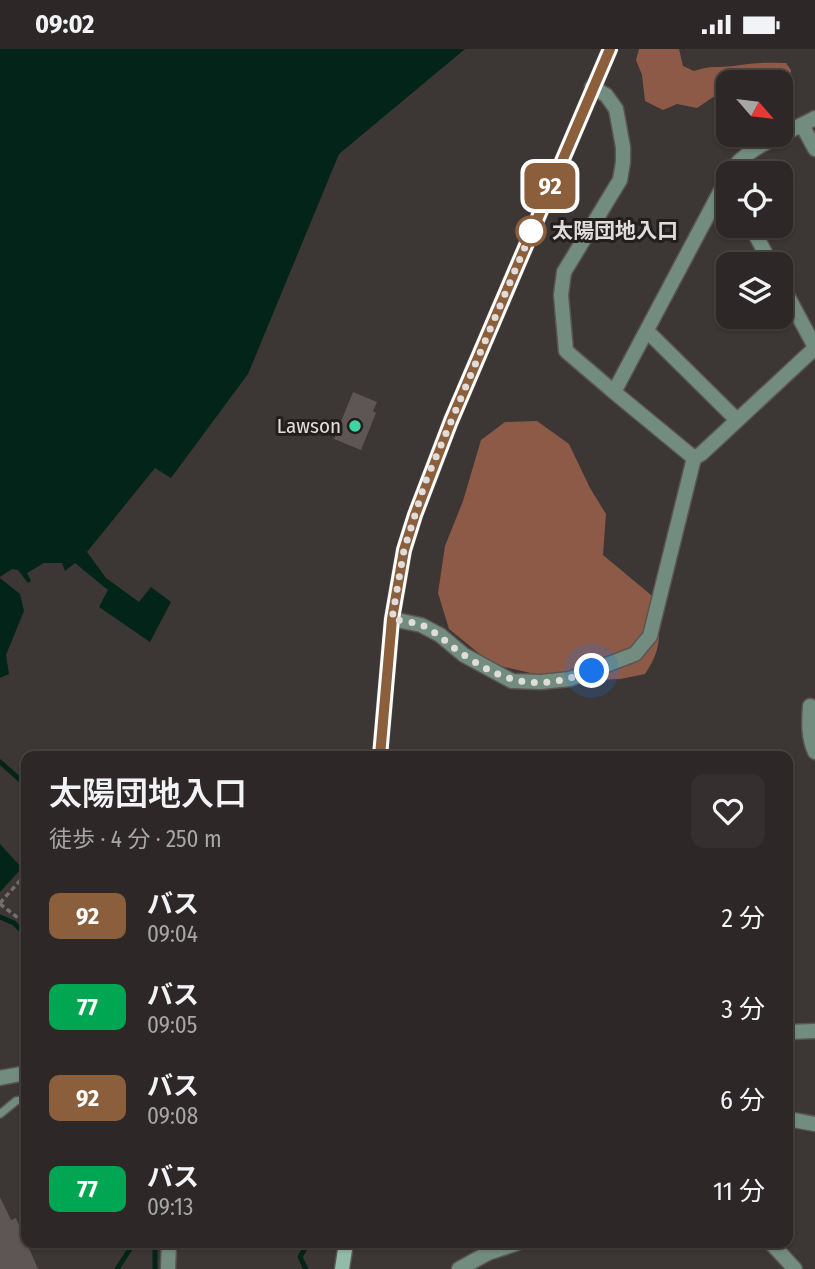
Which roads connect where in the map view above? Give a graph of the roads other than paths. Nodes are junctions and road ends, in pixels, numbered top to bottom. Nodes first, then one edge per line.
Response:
1 (610, 49) edge
2 (592, 87) junction
3 (808, 122) edge
4 (815, 149) edge
5 (739, 161) edge
6 (716, 201) edge
7 (793, 307) edge
8 (647, 331) junction
9 (815, 348) edge
10 (614, 392) junction
11 (737, 420) junction
12 (695, 458) junction
13 (392, 619) junction
14 (810, 706) dead end
15 (380, 751) edge
16 (815, 752) edge
17 (814, 1029) edge
18 (793, 1031) edge
19 (21, 1074) edge
20 (0, 1078) edge
21 (21, 1100) edge
22 (0, 1114) edge
23 (793, 1120) edge
24 (815, 1124) edge
25 (169, 1248) edge
26 (345, 1248) edge
27 (503, 1248) edge
28 (776, 1248) edge
29 (168, 1269) edge
30 (342, 1269) edge
31 (458, 1269) edge
32 (795, 1269) edge

1 - 2 main road
2 - 10 street
2 - 13 main road
3 - 4 street
3 - 5 street
6 - 8 street
7 - 9 street
8 - 10 street
8 - 11 street
9 - 11 street
10 - 12 street
11 - 12 street
12 - 13 street
13 - 15 main road
14 - 16 street
17 - 18 street
19 - 20 street
21 - 22 lane
23 - 24 street
25 - 29 street
26 - 30 main road
27 - 31 street
28 - 32 street

